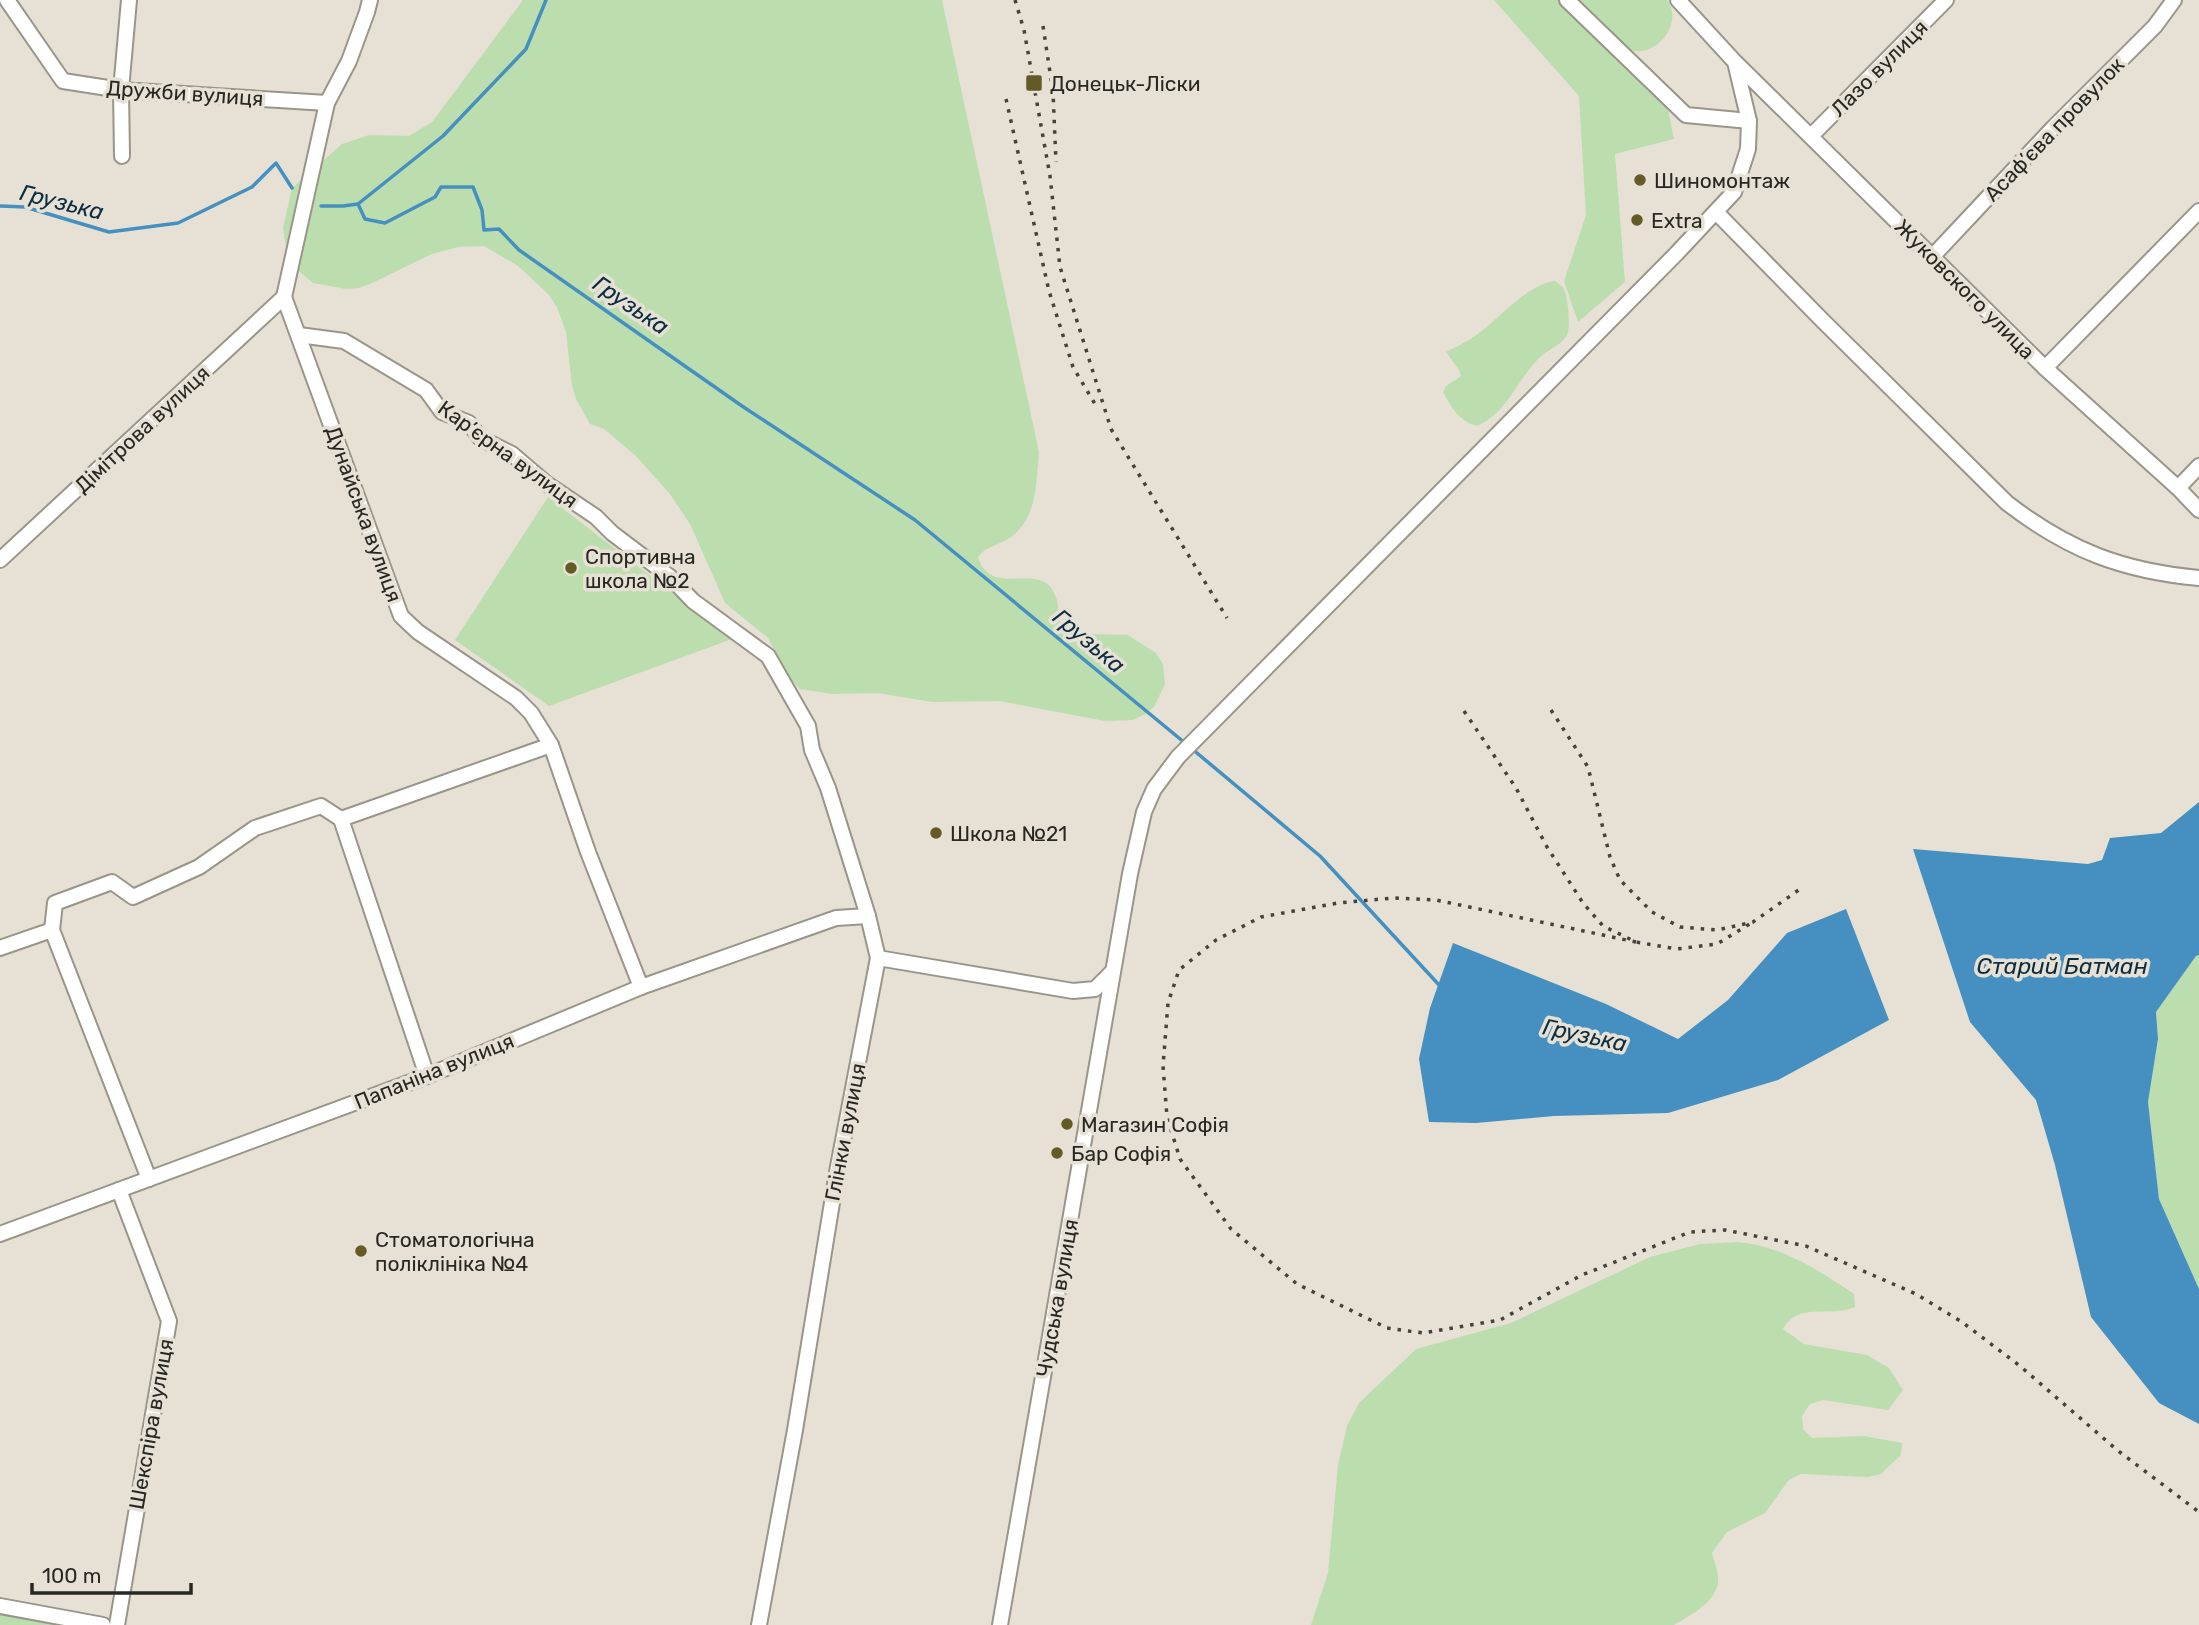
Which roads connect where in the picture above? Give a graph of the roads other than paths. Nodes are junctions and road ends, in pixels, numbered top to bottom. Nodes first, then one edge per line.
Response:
1 (128, 0) edge
2 (370, 0) edge
3 (1567, 0) edge
4 (1946, 0) edge
5 (2174, 0) edge
6 (1685, 2) edge
7 (6, 7) edge
8 (1735, 62) junction
9 (121, 90) junction
10 (327, 103) junction
11 (1749, 121) junction
12 (1812, 135) junction
13 (122, 156) dead end
14 (2199, 211) edge
15 (1716, 212) junction
16 (1932, 257) junction
17 (284, 297) junction
18 (299, 335) junction
19 (2045, 368) junction
20 (2199, 466) edge
21 (2178, 488) junction
22 (2199, 510) edge
23 (0, 561) edge
24 (2199, 578) edge
25 (768, 656) joint
26 (551, 745) junction
27 (341, 819) junction
28 (869, 916) junction
29 (52, 930) junction
30 (0, 948) edge
31 (878, 958) junction
32 (1114, 971) junction
33 (640, 987) junction
34 (426, 1076) junction
35 (149, 1179) junction
36 (119, 1190) junction
37 (0, 1234) edge
38 (0, 1606) edge
39 (103, 1625) edge
40 (117, 1625) edge
41 (759, 1625) edge
42 (1000, 1625) edge

1 - 9 street
2 - 10 street
3 - 11 street
4 - 12 street, Лазо вулиця
5 - 16 street, Асаф’єва провулок
6 - 8 street, Жуковского улица
7 - 9 street, Дружби вулиця
8 - 11 street, Чудська вулиця
8 - 12 street, Жуковского улица
9 - 10 street, Дружби вулиця
9 - 13 street
10 - 17 street
11 - 15 street, Чудська вулиця
12 - 16 street, Жуковского улица
14 - 19 street
15 - 24 street
15 - 32 street, Чудська вулиця
16 - 19 street, Жуковского улица
17 - 18 street, Дунайська вулиця
17 - 23 street, Дімітрова вулиця
18 - 25 street, Кар’єрна вулиця
18 - 26 street, Дунайська вулиця
19 - 21 street, Жуковского улица
20 - 21 street
21 - 22 street, Жуковского улица
25 - 28 street, Глінки вулиця
26 - 27 street
26 - 33 street, Дунайська вулиця
27 - 29 street
27 - 34 street
28 - 31 street, Глінки вулиця
28 - 33 street, Папаніна вулиця
29 - 30 street
29 - 35 street
31 - 32 street
31 - 41 street, Глінки вулиця
32 - 42 street, Чудська вулиця
33 - 34 street, Папаніна вулиця
34 - 35 street, Папаніна вулиця
35 - 36 street, Папаніна вулиця
36 - 37 street, Папаніна вулиця
36 - 40 street, Шекспіра вулиця
38 - 39 street

